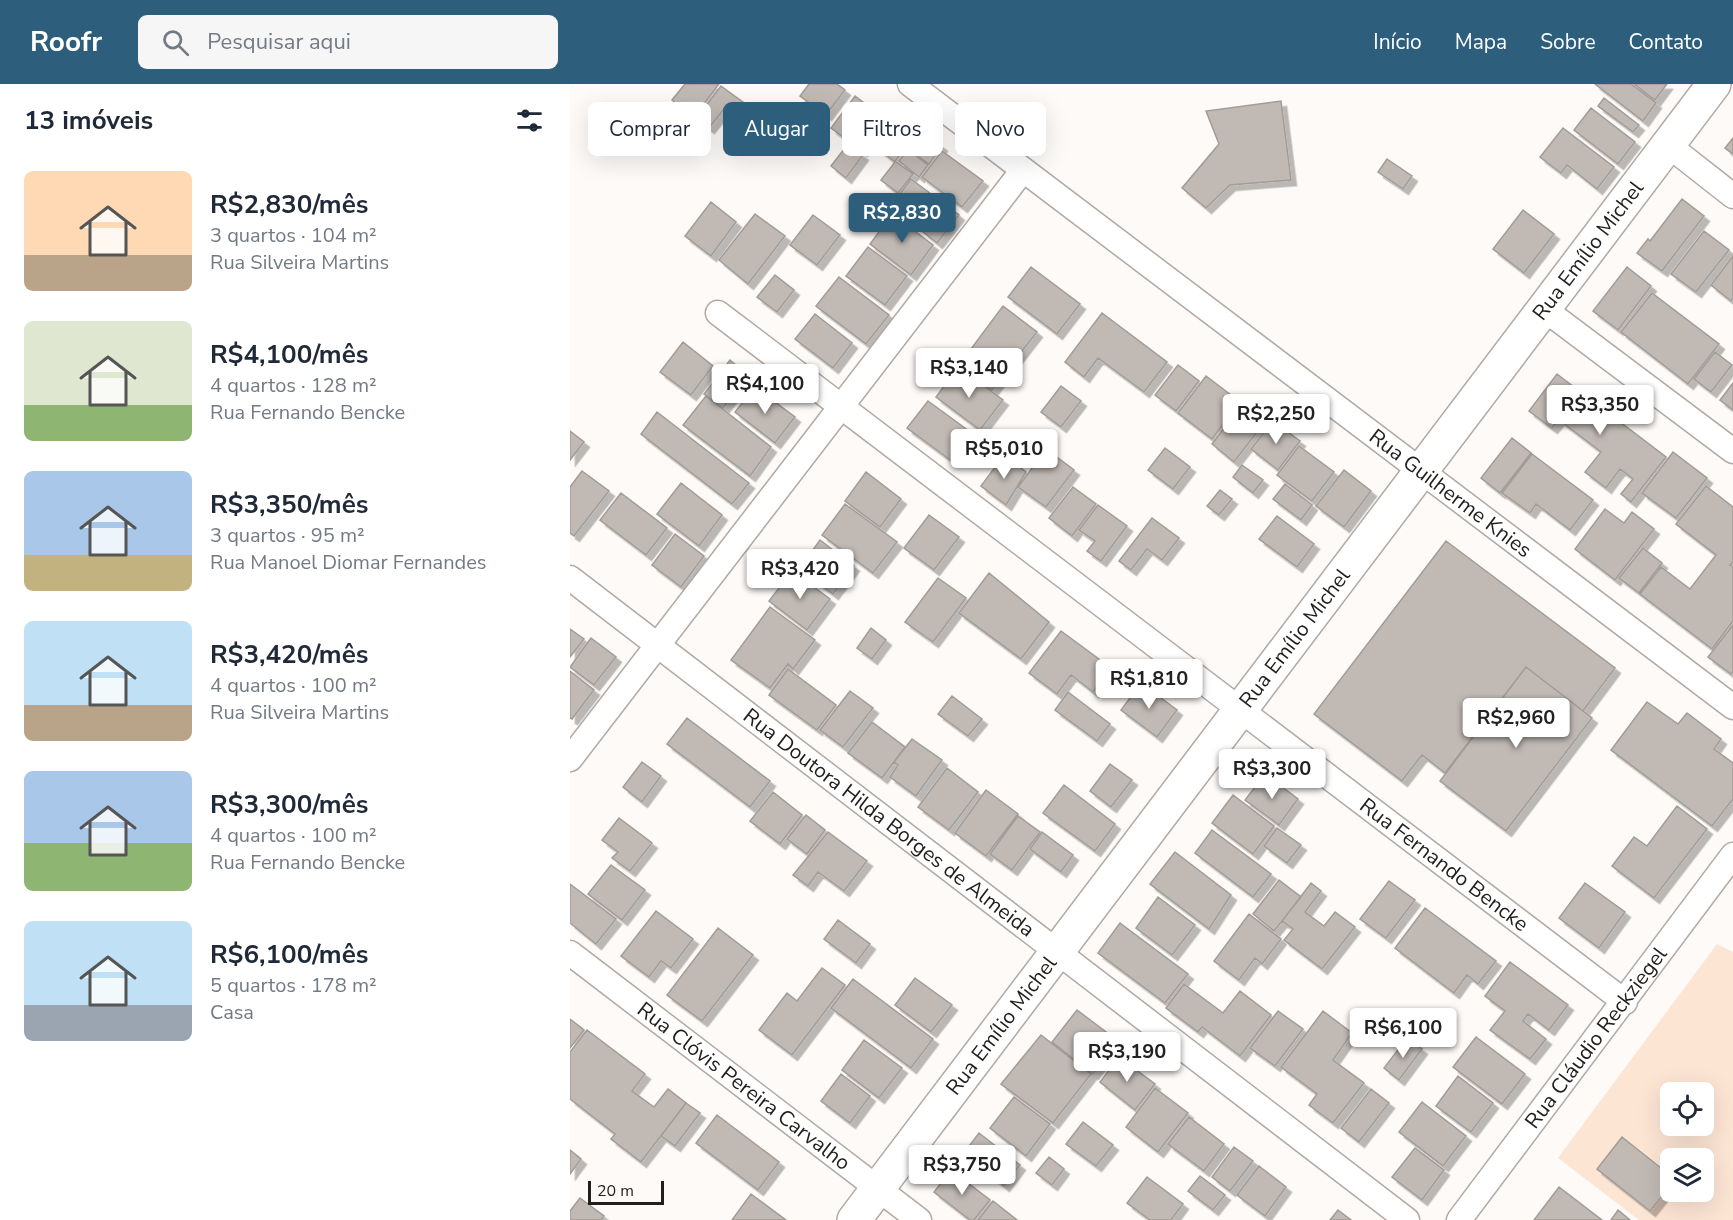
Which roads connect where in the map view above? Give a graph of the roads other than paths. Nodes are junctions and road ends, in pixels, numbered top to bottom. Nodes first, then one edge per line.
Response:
1 (910, 84) edge
2 (1714, 84) edge
3 (1668, 146) junction
4 (1023, 170) junction
5 (1733, 196) edge
6 (1544, 309) junction
7 (718, 314) dead end
8 (840, 406) junction
9 (1733, 451) edge
10 (1421, 471) junction
11 (570, 578) edge
12 (657, 645) junction
13 (1733, 707) edge
14 (1242, 711) junction
15 (570, 759) edge
16 (1733, 855) edge
17 (570, 952) edge
18 (1057, 952) junction
19 (1625, 1002) junction
20 (878, 1188) junction
21 (854, 1220) edge
22 (919, 1220) edge
23 (1407, 1220) edge
24 (1460, 1220) edge

1 - 4 street, Rua Guilherme Knies
2 - 3 street, Rua Emílio Michel
3 - 5 street
3 - 6 street, Rua Emílio Michel
4 - 8 street
4 - 10 street, Rua Guilherme Knies
6 - 9 street
6 - 10 street, Rua Emílio Michel
7 - 8 street, Rua Fernando Bencke
8 - 12 street
8 - 14 street, Rua Fernando Bencke
10 - 13 street, Rua Guilherme Knies
10 - 14 street, Rua Emílio Michel
11 - 12 street, Rua Doutora Hilda Borges de Almeida
12 - 15 street
12 - 18 street, Rua Doutora Hilda Borges de Almeida
14 - 18 street, Rua Emílio Michel
14 - 19 street, Rua Fernando Bencke
16 - 19 street, Rua Cláudio Reckziegel
17 - 20 street, Rua Clóvis Pereira Carvalho
18 - 20 street, Rua Emílio Michel
18 - 23 street, Rua Doutora Hilda Borges de Almeida
19 - 24 street, Rua Cláudio Reckziegel
20 - 21 street, Rua Emílio Michel
20 - 22 street, Rua Clóvis Pereira Carvalho

